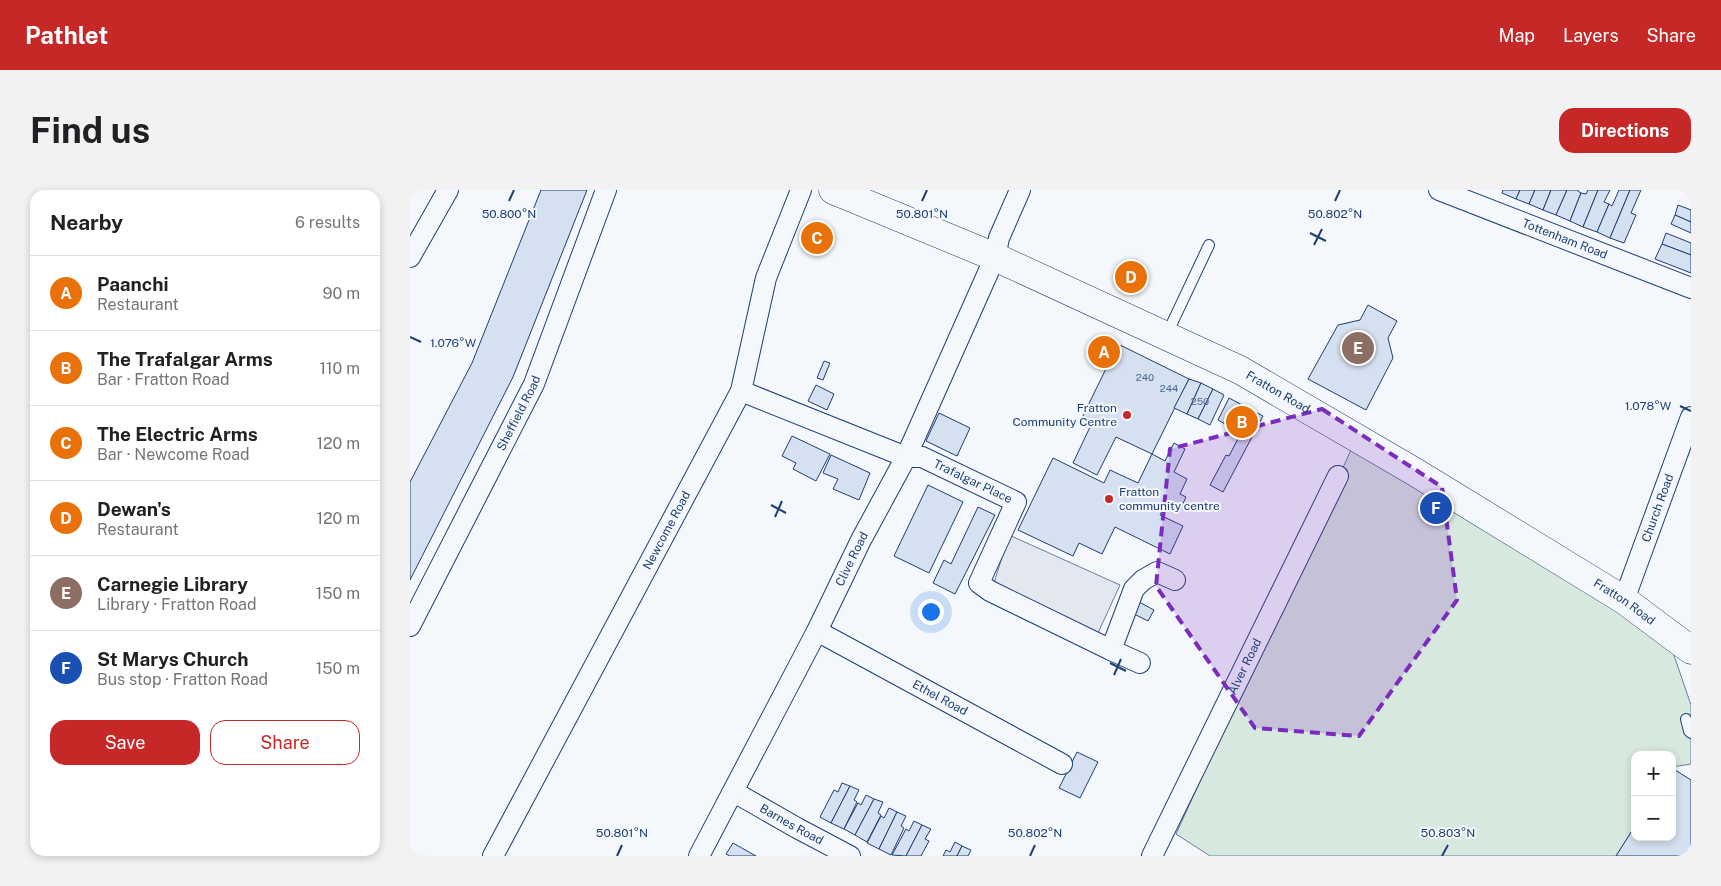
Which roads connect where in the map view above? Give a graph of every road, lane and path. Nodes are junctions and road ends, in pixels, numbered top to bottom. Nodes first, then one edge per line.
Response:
1 (448, 190) edge
2 (606, 190) edge
3 (801, 190) edge
4 (833, 190) edge
5 (1020, 190) edge
6 (1440, 190) edge
7 (1209, 245) dead end
8 (410, 256) edge
9 (995, 258) junction
10 (1691, 288) edge
11 (1166, 337) junction
12 (741, 392) junction
13 (1691, 417) edge
14 (906, 457) junction
15 (1338, 476) dead end
16 (1174, 580) dead end
17 (1624, 600) junction
18 (410, 626) edge
19 (817, 631) junction
20 (1111, 650) junction
21 (1691, 650) edge
22 (1140, 663) dead end
23 (1686, 719) dead end
24 (1691, 733) edge
25 (1062, 764) dead end
26 (734, 792) junction
27 (493, 856) edge
28 (700, 856) edge
29 (850, 856) edge
30 (1152, 856) edge

1 - 8 street
2 - 18 street, Sheffield Road
3 - 12 street, Newcome Road
4 - 9 main road, Fratton Road
5 - 9 street, Clive Road
6 - 10 street, Tottenham Road
7 - 11 lane
9 - 11 main road, Fratton Road
9 - 14 street, Clive Road
11 - 17 main road, Fratton Road
12 - 14 street, Trafalgar Place
12 - 27 street, Newcome Road
13 - 17 street, Church Road
14 - 19 street, Clive Road
14 - 20 street, Trafalgar Place
15 - 30 street, Alver Road
16 - 20 street
17 - 21 main road, Fratton Road
19 - 25 street, Ethel Road
19 - 26 street, Clive Road
20 - 22 street
23 - 24 lane
26 - 28 street, Clive Road
26 - 29 street, Barnes Road

